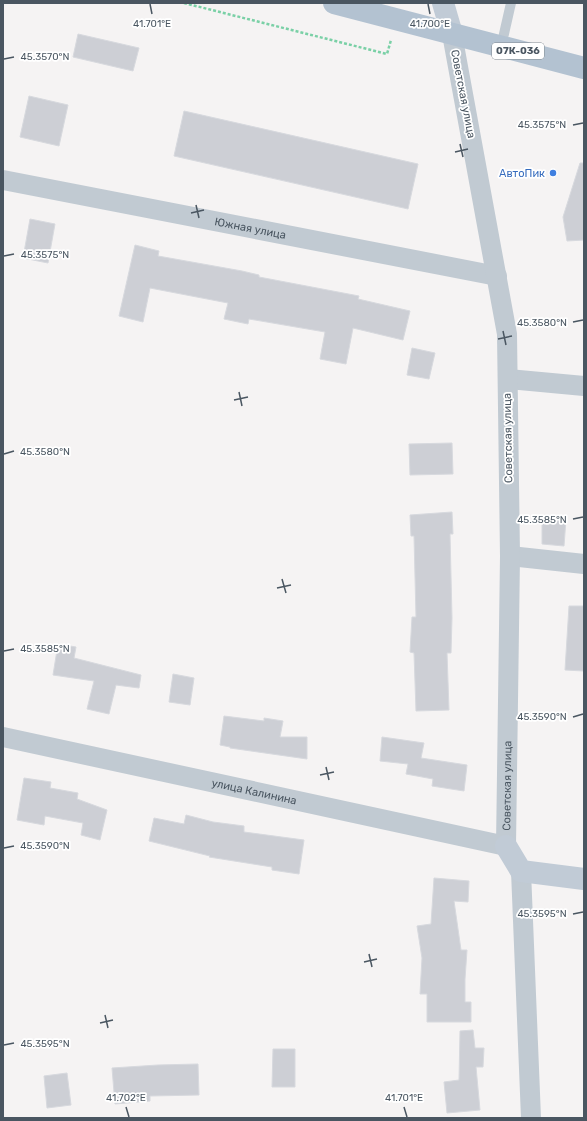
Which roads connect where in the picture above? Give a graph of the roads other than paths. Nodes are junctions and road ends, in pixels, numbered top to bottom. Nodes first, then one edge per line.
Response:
1 (443, 3) edge
2 (510, 3) edge
3 (346, 5) edge
4 (452, 34) junction
5 (501, 47) junction
6 (584, 68) edge
7 (3, 180) edge
8 (497, 276) junction
9 (508, 379) junction
10 (584, 386) edge
11 (510, 556) junction
12 (584, 564) edge
13 (3, 737) edge
14 (506, 846) junction
15 (521, 871) junction
16 (584, 879) edge
17 (530, 1118) edge

1 - 4 street
2 - 5 lane
3 - 4 main road, 07К-036
4 - 5 main road, 07К-036
4 - 8 street, Советская улица
5 - 6 main road, 07К-036
7 - 8 street, Южная улица
8 - 9 street, Советская улица
9 - 10 street
9 - 11 street, Советская улица
11 - 12 street
11 - 14 street, Советская улица
13 - 14 street, улица Калинина
14 - 15 street
15 - 16 street
15 - 17 street

